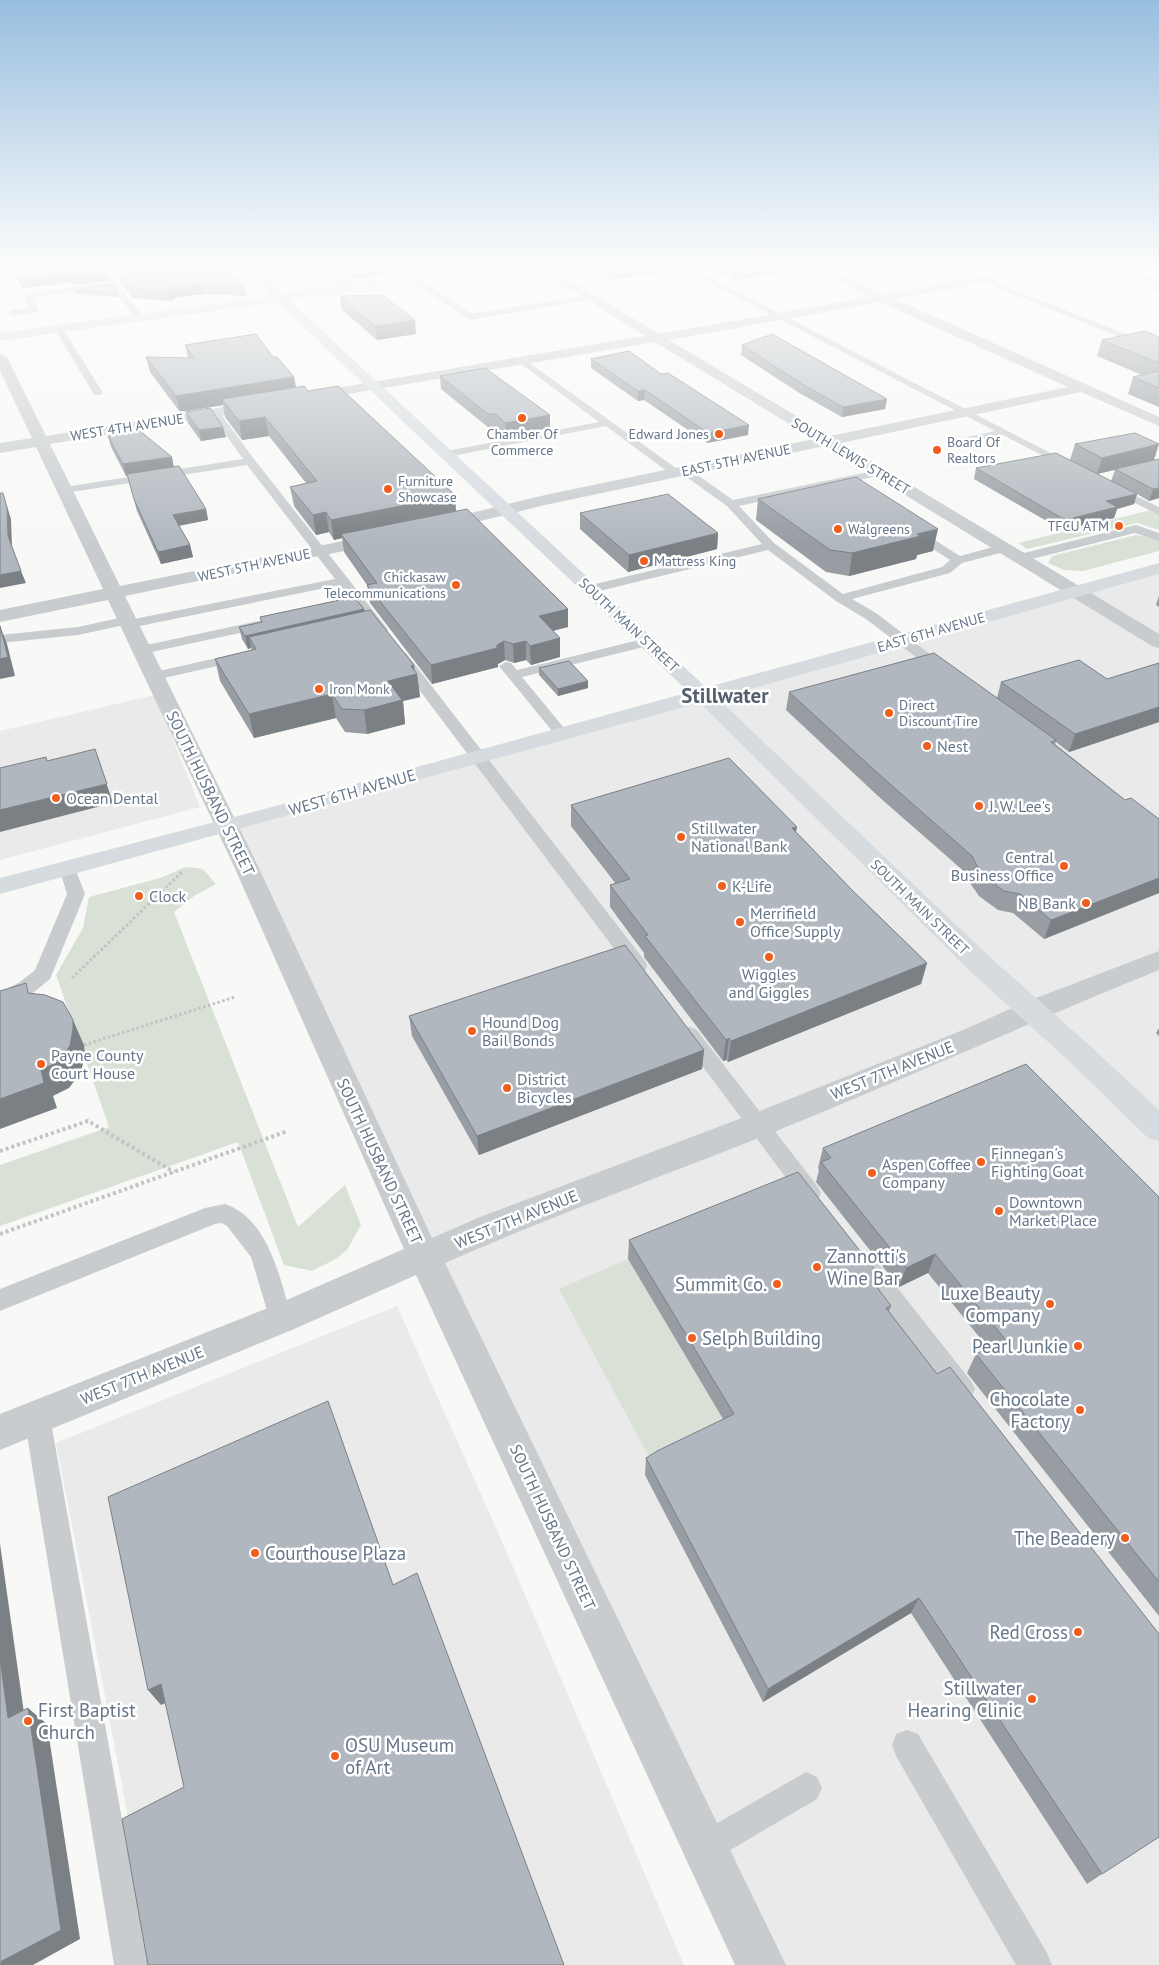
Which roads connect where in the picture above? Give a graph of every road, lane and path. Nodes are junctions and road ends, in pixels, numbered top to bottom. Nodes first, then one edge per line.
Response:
1 (2, 361) edge
2 (78, 361) edge
3 (346, 361) edge
4 (531, 361) edge
5 (695, 361) edge
6 (868, 361) edge
7 (1021, 361) edge
8 (524, 362) junction
9 (373, 386) junction
10 (1082, 388) junction
11 (98, 393) dead end
12 (297, 398) edge
13 (278, 402) edge
14 (214, 412) junction
15 (966, 412) junction
16 (1159, 422) edge
17 (608, 423) junction
18 (1005, 432) junction
19 (42, 441) junction
20 (826, 441) junction
21 (957, 442) dead end
22 (0, 448) edge
23 (447, 454) junction
24 (250, 461) junction
25 (1080, 471) edge
26 (680, 472) junction
27 (878, 473) junction
28 (836, 482) junction
29 (1104, 483) edge
30 (65, 490) junction
31 (851, 491) edge
32 (731, 504) junction
33 (507, 510) junction
34 (1159, 512) edge
35 (904, 525) edge
36 (426, 528) edge
37 (397, 535) edge
38 (1159, 537) edge
39 (770, 546) junction
40 (1004, 548) junction
41 (320, 551) junction
42 (1020, 558) junction
43 (958, 560) junction
44 (1159, 568) edge
45 (342, 581) junction
46 (591, 589) junction
47 (1076, 591) junction
48 (115, 593) junction
49 (841, 598) junction
50 (360, 603) junction
51 (341, 607) edge
52 (0, 616) edge
53 (274, 621) edge
54 (129, 622) junction
55 (377, 625) junction
56 (358, 629) edge
57 (4, 638) edge
58 (902, 641) junction
59 (646, 642) junction
60 (1159, 642) edge
61 (142, 650) junction
62 (251, 654) edge
63 (155, 676) junction
64 (957, 681) edge
65 (703, 695) junction
66 (562, 734) junction
67 (480, 757) junction
68 (226, 825) junction
69 (67, 868) junction
70 (183, 871) dead end
71 (0, 886) edge
72 (1159, 960) edge
73 (647, 978) edge
74 (67, 983) dead end
75 (8, 997) edge
76 (235, 997) dead end
77 (1033, 1010) junction
78 (677, 1018) edge
79 (84, 1045) dead end
80 (758, 1125) junction
81 (1159, 1129) edge
82 (288, 1131) dead end
83 (0, 1151) edge
84 (175, 1172) junction
85 (825, 1213) edge
86 (0, 1234) edge
87 (849, 1244) edge
88 (424, 1256) junction
89 (0, 1300) edge
90 (280, 1319) junction
91 (977, 1408) edge
92 (37, 1417) junction
93 (0, 1432) edge
94 (906, 1745) dead end
95 (806, 1788) dead end
96 (704, 1848) junction
97 (131, 1965) edge
98 (761, 1965) edge
99 (1035, 1965) edge

1 - 19 street, SOUTH HUSBAND STREET
2 - 11 lane
3 - 9 main road, SOUTH MAIN STREET
4 - 8 street
5 - 20 street, SOUTH LEWIS STREET
6 - 15 lane
7 - 10 street
8 - 9 street
8 - 17 lane
9 - 12 street
9 - 23 main road, SOUTH MAIN STREET
10 - 15 street, EAST 5TH AVENUE
10 - 16 street
13 - 14 street, WEST 4TH AVENUE
14 - 19 street, WEST 4TH AVENUE
14 - 24 lane
15 - 18 lane
15 - 20 street, EAST 5TH AVENUE
17 - 23 lane
17 - 26 lane
18 - 21 lane
18 - 25 lane
19 - 22 street, WEST 4TH AVENUE
19 - 30 street, SOUTH HUSBAND STREET
20 - 26 street, EAST 5TH AVENUE
20 - 27 street, SOUTH LEWIS STREET
23 - 33 main road, SOUTH MAIN STREET
24 - 30 lane
24 - 41 lane
26 - 32 lane
26 - 33 street, EAST 5TH AVENUE
27 - 28 lane
27 - 40 street, SOUTH LEWIS STREET
28 - 31 lane
28 - 32 lane
29 - 34 lane
30 - 48 street, SOUTH HUSBAND STREET
32 - 39 lane
33 - 36 street
33 - 46 main road, SOUTH MAIN STREET
35 - 43 lane
37 - 41 street, WEST 5TH AVENUE
38 - 42 lane
39 - 46 lane
39 - 49 lane
40 - 42 street, SOUTH LEWIS STREET
40 - 43 lane
41 - 45 lane
41 - 48 street, WEST 5TH AVENUE
42 - 47 street, SOUTH LEWIS STREET
43 - 49 lane
44 - 47 main road, EAST 6TH AVENUE
45 - 50 lane
45 - 54 lane
46 - 59 main road, SOUTH MAIN STREET
47 - 58 main road, EAST 6TH AVENUE
47 - 60 street, SOUTH LEWIS STREET
48 - 52 street, WEST 5TH AVENUE
48 - 54 street, SOUTH HUSBAND STREET
49 - 58 lane
50 - 51 lane
50 - 55 lane
52 - 57 lane
53 - 61 lane
54 - 57 lane
54 - 61 street, SOUTH HUSBAND STREET
55 - 56 lane
55 - 67 lane
58 - 64 lane
58 - 65 main road, EAST 6TH AVENUE
59 - 65 main road, SOUTH MAIN STREET
59 - 66 lane
61 - 63 street, SOUTH HUSBAND STREET
62 - 63 lane
63 - 68 street, SOUTH HUSBAND STREET
65 - 66 main road, WEST 6TH AVENUE
65 - 77 main road, SOUTH MAIN STREET
66 - 67 main road, WEST 6TH AVENUE
67 - 68 main road, WEST 6TH AVENUE
67 - 73 lane
68 - 69 main road, WEST 6TH AVENUE
68 - 88 street, SOUTH HUSBAND STREET
69 - 71 main road, WEST 6TH AVENUE
69 - 75 lane
70 - 74 path
72 - 77 street, WEST 7TH AVENUE
76 - 79 path
77 - 80 street, WEST 7TH AVENUE
77 - 81 main road, SOUTH MAIN STREET
78 - 80 lane
80 - 85 lane
80 - 88 street, WEST 7TH AVENUE
82 - 84 path
83 - 84 path
84 - 86 path
87 - 91 lane
88 - 90 street, WEST 7TH AVENUE
88 - 96 street, SOUTH HUSBAND STREET
89 - 90 lane
90 - 92 street, WEST 7TH AVENUE
92 - 93 street, WEST 7TH AVENUE
92 - 97 lane
94 - 99 lane
95 - 96 lane
96 - 98 street, SOUTH HUSBAND STREET

